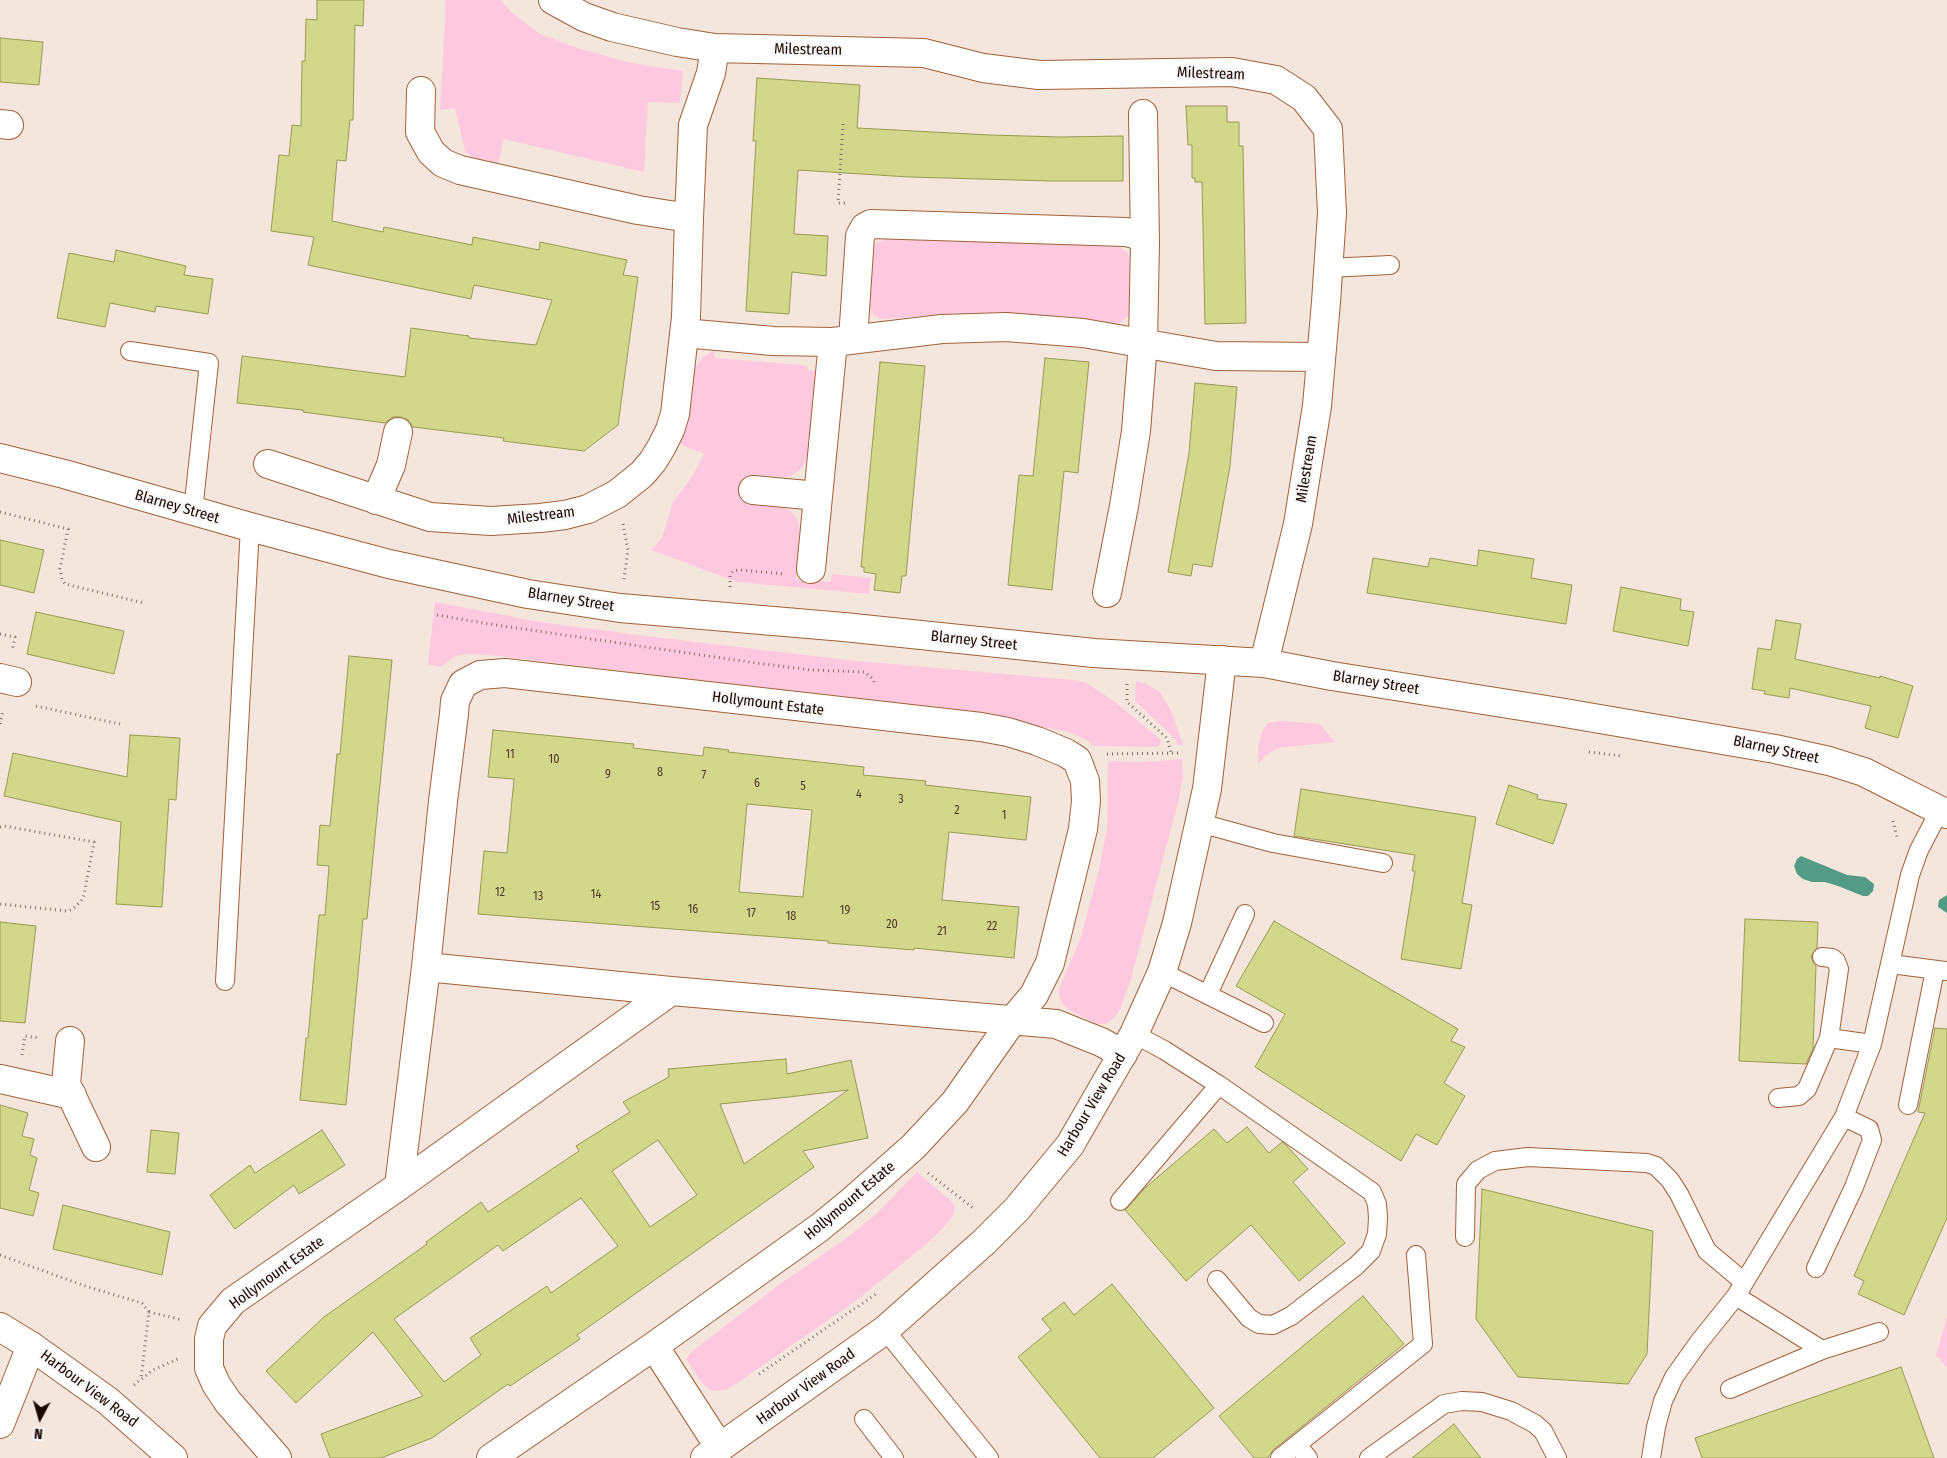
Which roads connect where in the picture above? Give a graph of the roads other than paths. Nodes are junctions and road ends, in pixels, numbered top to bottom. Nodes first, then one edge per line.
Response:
1 (552, 0) edge
2 (715, 48) junction
3 (421, 91) dead end
4 (1143, 114) dead end
5 (689, 218) junction
6 (1144, 242) junction
7 (1390, 265) dead end
8 (1328, 268) junction
9 (684, 334) junction
10 (843, 341) junction
11 (1144, 343) junction
12 (130, 351) dead end
13 (1321, 357) junction
14 (398, 432) dead end
15 (0, 458) edge
16 (268, 464) dead end
17 (753, 490) dead end
18 (818, 496) junction
19 (376, 500) junction
20 (193, 511) junction
21 (250, 527) junction
22 (811, 569) dead end
23 (1107, 593) dead end
24 (1222, 660) junction
25 (1264, 663) junction
26 (1943, 812) edge
27 (1200, 823) junction
28 (1383, 863) dead end
29 (1244, 914) dead end
30 (1822, 957) dead end
31 (1891, 964) junction
32 (426, 967) junction
33 (1941, 970) edge
34 (1162, 972) junction
35 (225, 981) dead end
36 (671, 991) junction
37 (1208, 994) junction
38 (1012, 1021) junction
39 (1264, 1023) dead end
40 (1829, 1038) junction
41 (70, 1042) dead end
42 (1128, 1044) junction
43 (1872, 1044) junction
44 (0, 1079) edge
45 (1219, 1084) junction
46 (72, 1096) junction
47 (1778, 1098) dead end
48 (1908, 1105) dead end
49 (1844, 1117) junction
50 (96, 1147) dead end
51 (399, 1186) junction
52 (1120, 1201) dead end
53 (1465, 1237) dead end
54 (1416, 1255) dead end
55 (1816, 1268) dead end
56 (1217, 1280) dead end
57 (1740, 1289) junction
58 (0, 1327) edge
59 (885, 1330) junction
60 (1879, 1332) dead end
61 (31, 1346) junction
62 (654, 1346) junction
63 (1822, 1350) junction
64 (1730, 1389) dead end
65 (864, 1419) dead end
66 (0, 1424) edge
67 (1302, 1451) edge
68 (712, 1453) edge
69 (173, 1458) edge
70 (278, 1458) edge
71 (491, 1458) edge
72 (894, 1458) edge
73 (989, 1458) edge
74 (1280, 1458) edge
75 (1369, 1458) edge
76 (1557, 1458) edge
77 (1651, 1458) edge

1 - 2 street, Milestream
2 - 5 street, Milestream
2 - 8 street, Milestream
3 - 5 street
4 - 6 street
5 - 9 street, Milestream
6 - 10 street
6 - 11 street
7 - 8 lane
8 - 13 street, Milestream
9 - 10 street
9 - 19 street, Milestream
10 - 11 street
10 - 18 street
11 - 13 street
11 - 23 street
12 - 20 lane
13 - 25 street, Milestream
14 - 19 street
15 - 20 street, Blarney Street
16 - 19 street, Milestream
17 - 18 street
18 - 22 street
20 - 21 street, Blarney Street
21 - 24 street, Blarney Street
21 - 35 lane
24 - 25 street, Blarney Street
24 - 27 street, Harbour View Road
25 - 26 street, Blarney Street
26 - 31 lane
27 - 28 lane
27 - 34 street, Harbour View Road
29 - 37 lane
30 - 40 lane
31 - 33 lane
31 - 43 lane
32 - 36 street
32 - 38 street, Hollymount Estate
32 - 51 street, Hollymount Estate
33 - 48 lane
34 - 37 lane
34 - 42 street, Harbour View Road
36 - 38 street
36 - 51 street, Hollymount Estate
37 - 39 lane
38 - 42 street
38 - 62 street, Hollymount Estate
40 - 43 lane
40 - 47 lane
41 - 46 street
42 - 45 lane
42 - 59 street, Harbour View Road
43 - 49 lane
44 - 46 street
45 - 52 lane
45 - 56 lane
46 - 50 street
49 - 55 lane
49 - 57 lane
51 - 70 street, Hollymount Estate
53 - 57 lane
54 - 67 lane
57 - 63 lane
57 - 77 lane
58 - 61 street, Harbour View Road
59 - 68 street, Harbour View Road
59 - 73 lane
60 - 63 lane
61 - 66 street
61 - 69 street, Harbour View Road
62 - 68 street
62 - 71 street, Hollymount Estate
63 - 64 lane
65 - 72 lane
67 - 74 lane
75 - 76 lane

